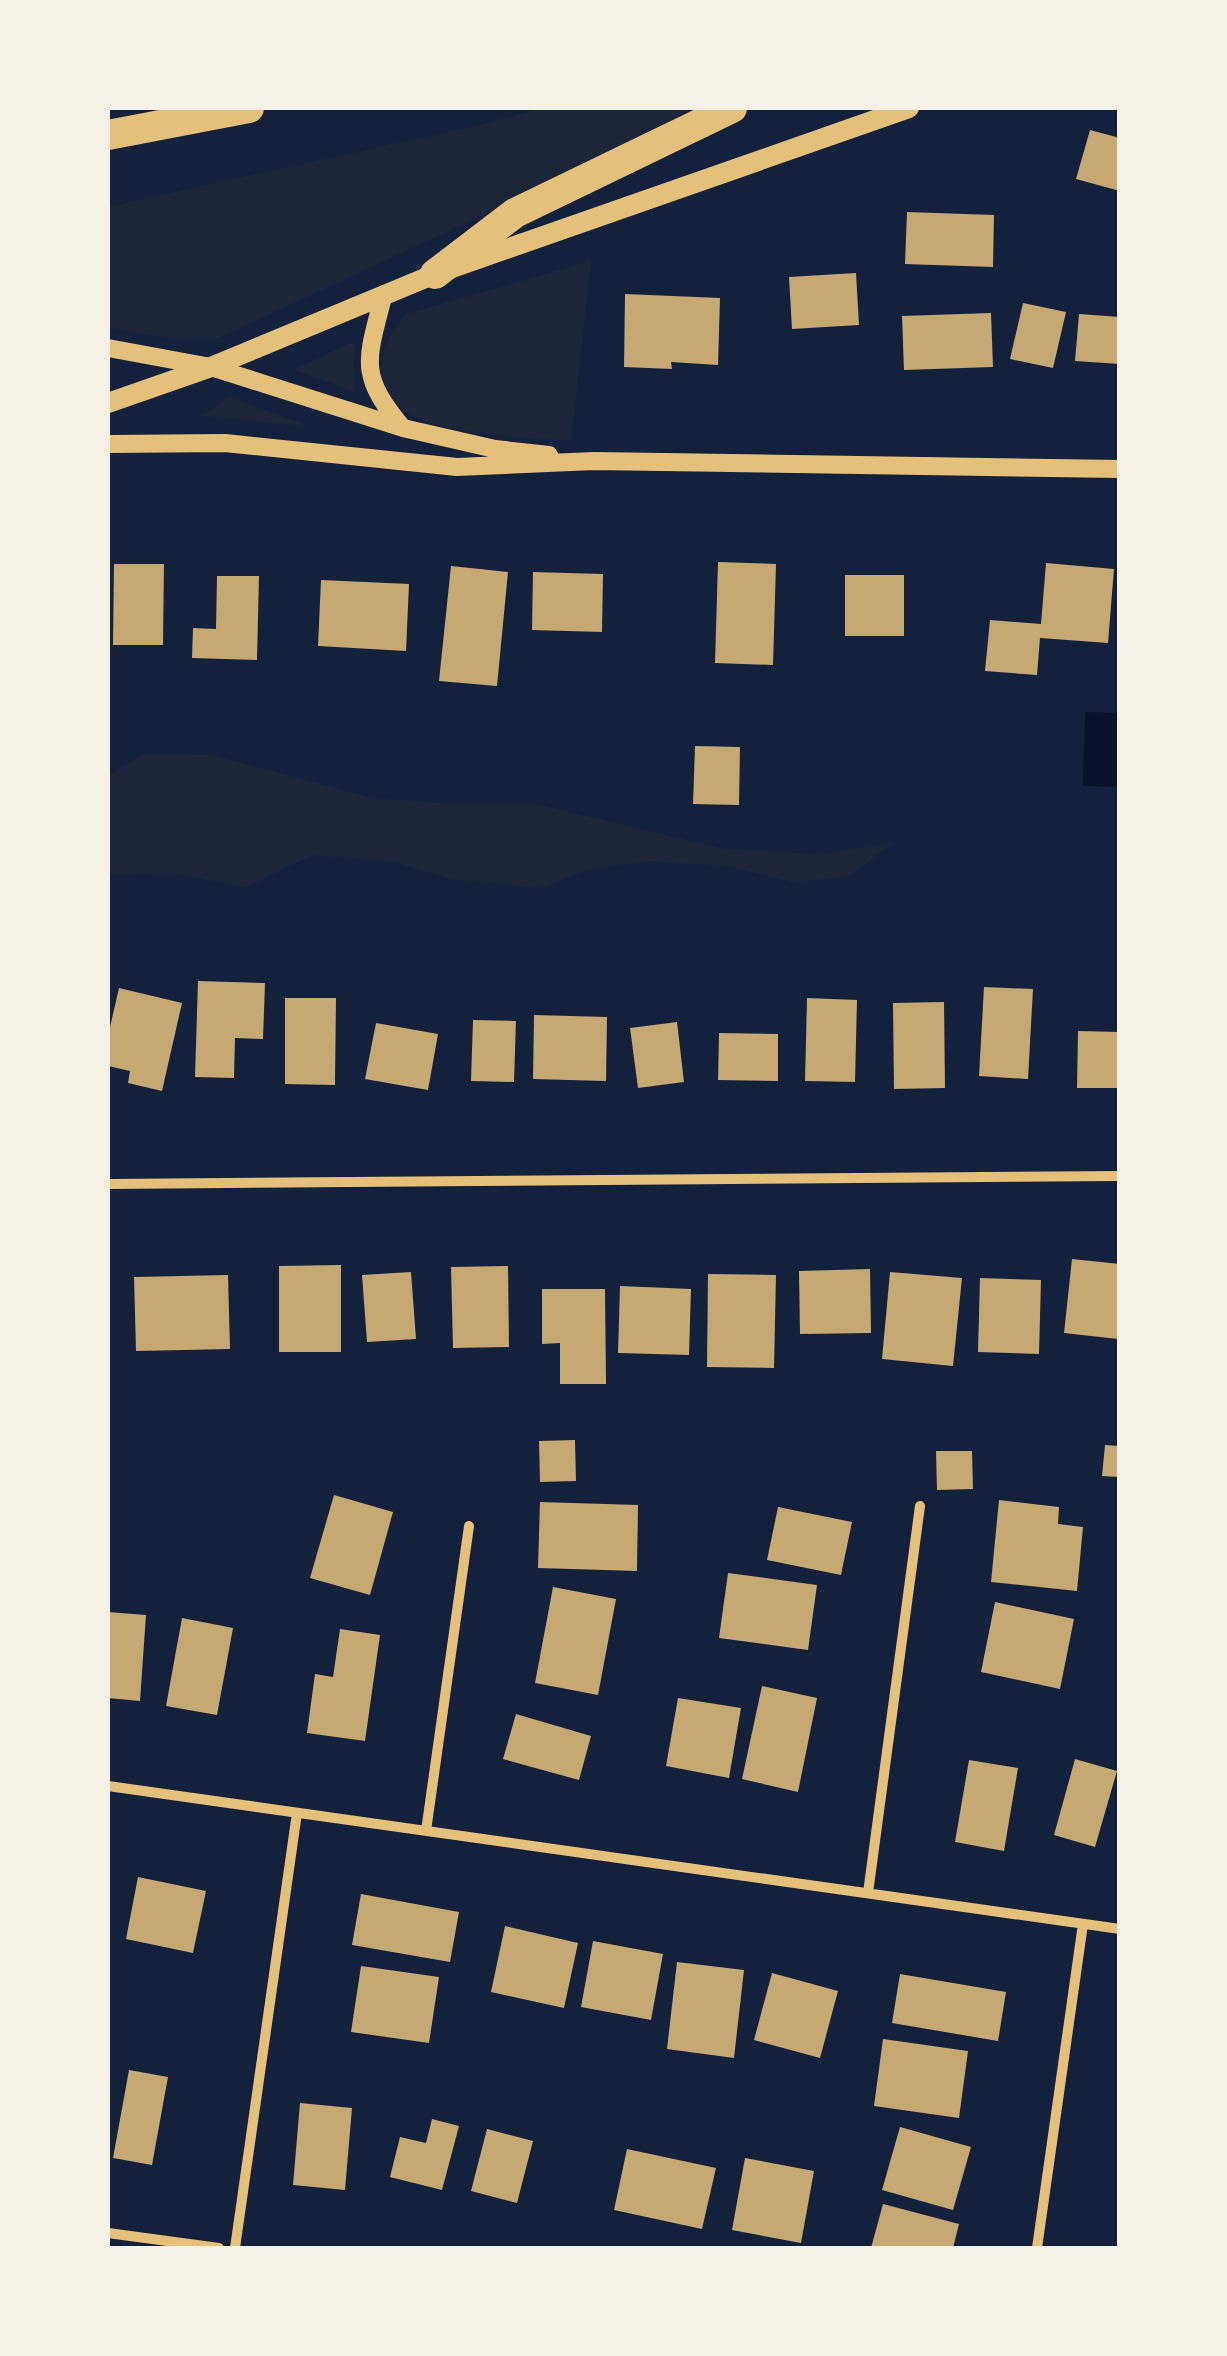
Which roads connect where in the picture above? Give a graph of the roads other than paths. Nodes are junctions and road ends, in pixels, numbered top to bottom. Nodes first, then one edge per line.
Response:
1 (249, 108) edge
2 (732, 108) edge
3 (909, 108) edge
4 (108, 135) edge
5 (436, 274) junction
6 (383, 297) junction
7 (108, 348) edge
8 (211, 368) junction
9 (108, 403) edge
10 (403, 428) junction
11 (108, 444) edge
12 (594, 460) junction
13 (1120, 469) edge
14 (1120, 1176) edge
15 (108, 1184) edge
16 (920, 1506) dead end
17 (469, 1526) dead end
18 (108, 1786) edge
19 (297, 1813) junction
20 (426, 1831) junction
21 (868, 1894) junction
22 (1083, 1924) junction
23 (1120, 1929) edge
24 (108, 2233) edge
25 (219, 2248) edge
26 (235, 2248) edge
27 (1037, 2248) edge

1 - 4 highway
2 - 5 highway
3 - 5 main road
5 - 6 main road
6 - 8 main road
6 - 10 street
7 - 8 street
8 - 9 main road
8 - 10 street
10 - 12 street
11 - 12 street
12 - 13 street
14 - 15 street
16 - 21 street
17 - 20 street
18 - 19 street
19 - 20 street
19 - 26 street
20 - 21 street
21 - 22 street
22 - 23 street
22 - 27 street
24 - 25 street

